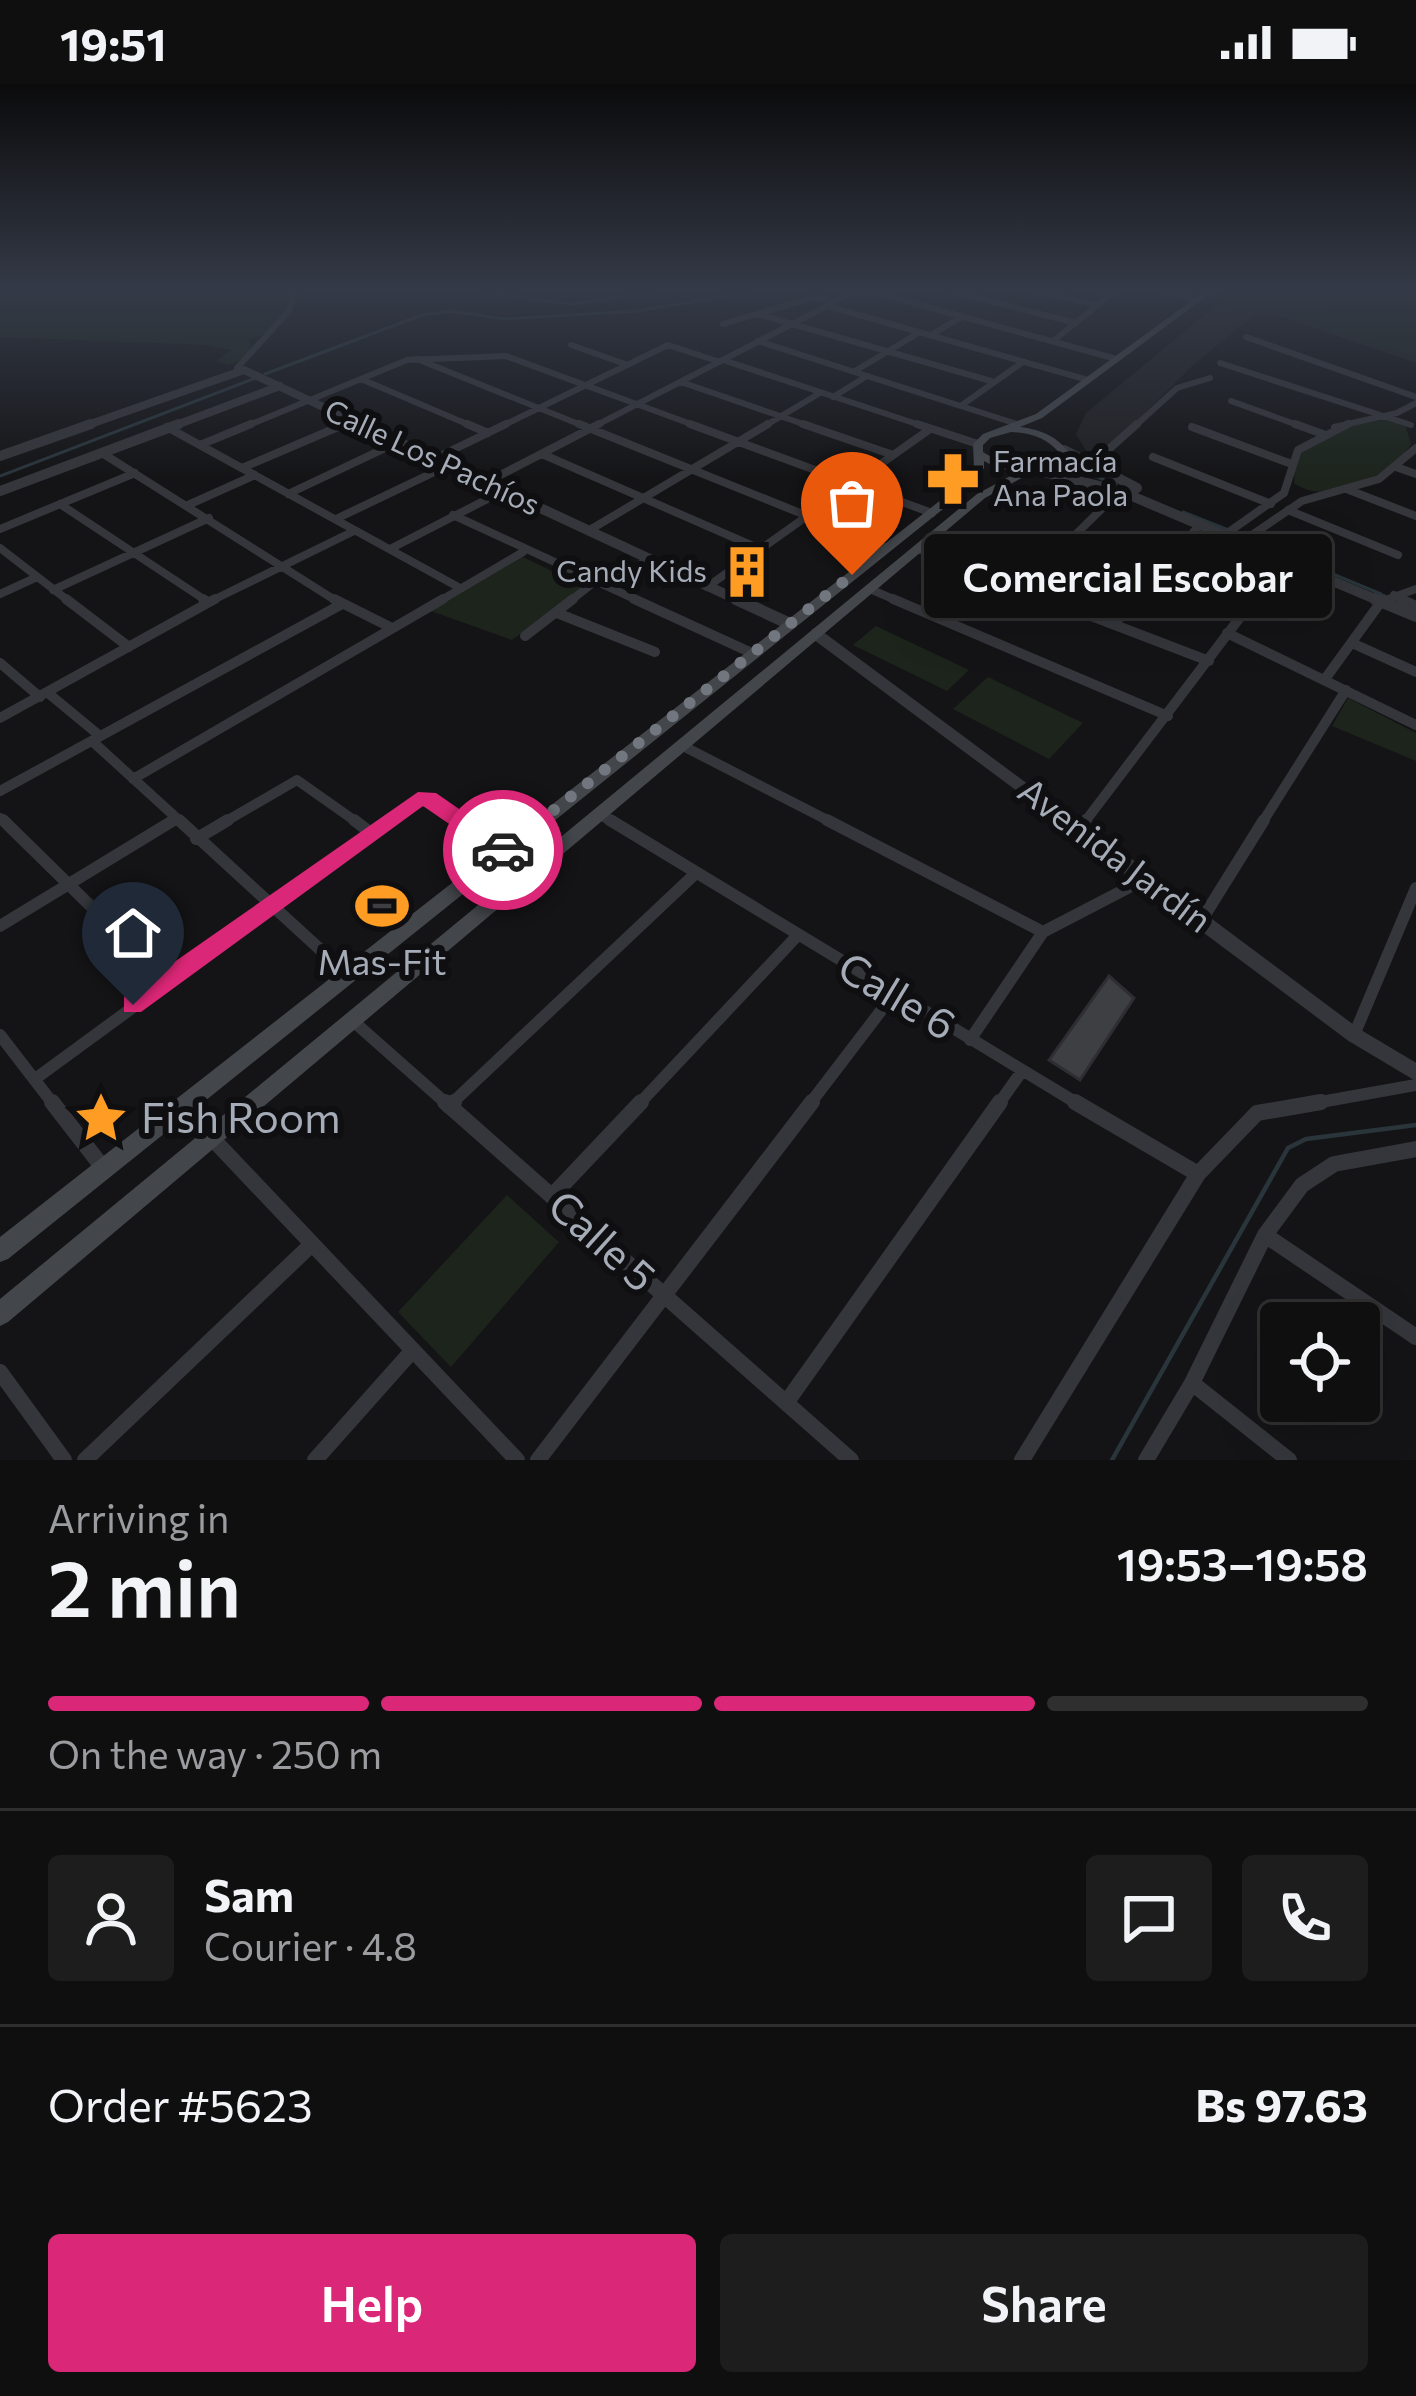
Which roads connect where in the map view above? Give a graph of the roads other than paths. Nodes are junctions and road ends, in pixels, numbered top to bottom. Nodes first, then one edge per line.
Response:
1 (258, 352) edge
2 (592, 352) edge
3 (654, 352) edge
4 (692, 352) edge
5 (737, 352) edge
6 (794, 352) edge
7 (885, 352) edge
8 (895, 352) edge
9 (990, 352) edge
10 (1093, 352) edge
11 (1124, 352) edge
12 (1287, 352) edge
13 (415, 358) junction
14 (1113, 358) junction
15 (721, 361) junction
16 (1023, 362) junction
17 (1220, 363) dead end
18 (628, 365) junction
19 (241, 369) junction
20 (855, 371) junction
21 (867, 376) junction
22 (1210, 378) dead end
23 (361, 379) junction
24 (1088, 380) junction
25 (991, 381) junction
26 (681, 382) junction
27 (277, 385) junction
28 (587, 385) junction
29 (820, 393) junction
30 (833, 397) junction
31 (308, 400) junction
32 (1416, 400) edge
33 (1231, 401) dead end
34 (636, 404) junction
35 (962, 405) junction
36 (539, 409) junction
37 (1397, 413) junction
38 (1382, 415) junction
39 (1039, 416) junction
40 (780, 417) junction
41 (1414, 420) edge
42 (352, 421) junction
43 (1017, 424) junction
44 (167, 428) junction
45 (588, 428) junction
46 (1192, 428) dead end
47 (930, 429) junction
48 (999, 431) junction
49 (488, 433) junction
50 (1323, 434) junction
51 (1416, 437) edge
52 (398, 442) junction
53 (737, 442) junction
54 (200, 445) junction
55 (1060, 445) junction
56 (1416, 448) edge
57 (980, 449) junction
58 (4, 452) edge
59 (102, 453) junction
60 (542, 454) junction
61 (892, 455) junction
62 (1153, 457) dead end
63 (436, 458) junction
64 (1289, 464) junction
65 (449, 465) junction
66 (1090, 466) junction
67 (1396, 467) junction
68 (242, 468) junction
69 (692, 469) junction
70 (1036, 471) junction
71 (135, 473) junction
72 (1416, 474) edge
73 (255, 475) junction
74 (487, 482) junction
75 (851, 485) junction
76 (964, 488) junction
77 (1287, 490) junction
78 (1348, 490) junction
79 (0, 491) edge
80 (503, 491) junction
81 (1120, 491) junction
82 (288, 494) junction
83 (981, 496) junction
84 (1316, 496) junction
85 (642, 498) junction
86 (1302, 500) junction
87 (60, 504) junction
88 (1271, 504) junction
89 (188, 505) junction
90 (1288, 510) junction
91 (932, 513) junction
92 (1176, 513) junction
93 (453, 515) junction
94 (1416, 515) edge
95 (807, 516) junction
96 (209, 518) junction
97 (336, 519) junction
98 (1201, 523) junction
99 (0, 529) edge
100 (354, 531) junction
101 (588, 531) junction
102 (1230, 532) junction
103 (1245, 538) junction
104 (0, 548) edge
105 (887, 548) junction
106 (918, 548) junction
107 (390, 549) junction
108 (760, 549) junction
109 (523, 552) junction
110 (134, 553) junction
111 (1399, 555) dead end
112 (1285, 558) junction
113 (648, 560) junction
114 (284, 565) junction
115 (38, 577) junction
116 (598, 584) junction
117 (706, 587) junction
118 (460, 588) junction
119 (1021, 588) junction
120 (870, 589) junction
121 (1416, 589) edge
122 (53, 590) junction
123 (0, 594) edge
124 (1388, 597) junction
125 (208, 602) junction
126 (342, 604) junction
127 (1416, 606) edge
128 (556, 614) junction
129 (1416, 616) edge
130 (790, 624) junction
131 (1114, 624) junction
132 (390, 627) junction
133 (1227, 633) junction
134 (816, 634) junction
135 (525, 636) dead end
136 (1352, 643) junction
137 (129, 647) junction
138 (655, 652) dead end
139 (754, 654) junction
140 (1208, 661) junction
141 (0, 663) edge
142 (1416, 672) edge
143 (1325, 679) junction
144 (1346, 690) junction
145 (44, 695) junction
146 (1168, 716) junction
147 (0, 718) edge
148 (1416, 725) edge
149 (96, 738) junction
150 (683, 746) junction
151 (631, 752) junction
152 (650, 773) junction
153 (601, 776) junction
154 (133, 779) junction
155 (0, 791) edge
156 (623, 793) junction
157 (599, 814) junction
158 (0, 818) edge
159 (176, 818) junction
160 (1080, 829) junction
161 (371, 833) junction
162 (196, 839) junction
163 (505, 851) junction
164 (695, 874) junction
165 (1145, 878) junction
166 (67, 885) junction
167 (1416, 888) edge
168 (272, 904) junction
169 (1201, 921) junction
170 (0, 926) edge
171 (1043, 932) junction
172 (797, 936) junction
173 (347, 975) junction
174 (166, 980) junction
175 (893, 995) junction
176 (353, 1021) junction
177 (0, 1035) edge
178 (1354, 1035) junction
179 (970, 1040) junction
180 (1022, 1071) junction
181 (1416, 1072) edge
182 (35, 1079) junction
183 (1416, 1085) edge
184 (449, 1106) junction
185 (210, 1136) junction
186 (1416, 1149) edge
187 (104, 1169) junction
188 (1198, 1174) junction
189 (552, 1196) junction
190 (1265, 1235) junction
191 (312, 1244) junction
192 (0, 1251) edge
193 (662, 1294) junction
194 (0, 1314) edge
195 (1416, 1337) edge
196 (413, 1351) junction
197 (0, 1372) edge
198 (1192, 1383) junction
199 (786, 1402) junction
200 (64, 1460) edge
201 (86, 1460) edge
202 (315, 1460) edge
203 (517, 1460) edge
204 (538, 1460) edge
205 (851, 1460) edge
206 (1022, 1460) edge
207 (1146, 1460) edge
208 (1289, 1460) edge

1 - 19 street
2 - 18 street
3 - 18 street
4 - 15 street
5 - 15 street
6 - 20 street
7 - 20 street
8 - 25 street
9 - 16 street
10 - 14 street
11 - 14 main road
12 - 32 street
13 - 23 street
13 - 28 street
13 - 36 street
14 - 24 main road
15 - 26 street
15 - 29 street
16 - 24 street
16 - 25 street
17 - 38 street
18 - 28 street
19 - 27 street
19 - 58 street
20 - 21 street
21 - 30 street
21 - 35 street
22 - 66 street
23 - 31 street
23 - 49 street
24 - 39 main road
25 - 35 street
26 - 34 street
26 - 40 street
27 - 31 street, Calle Los Pachíos
27 - 44 street, Calle Los Pachíos
28 - 34 street
28 - 36 street
29 - 30 street
29 - 40 street
30 - 47 street
31 - 42 street, Calle Los Pachíos
31 - 54 street
32 - 37 street
33 - 50 street
34 - 45 street
34 - 53 street
35 - 43 street
36 - 45 street
36 - 49 street
37 - 38 street
37 - 41 street
38 - 41 street
38 - 50 street
39 - 43 main road
39 - 55 main road
40 - 53 street
40 - 61 street
41 - 51 street
42 - 52 street, Calle Los Pachíos
42 - 68 street
43 - 48 main road
44 - 54 street
44 - 59 street, Calle Los Pachíos
45 - 60 street
45 - 69 street
46 - 64 street
47 - 57 street
47 - 61 street
48 - 55 main road
48 - 57 main road
49 - 63 street
50 - 64 street
52 - 63 street, Calle Los Pachíos
52 - 82 street
53 - 69 street
53 - 75 street
54 - 68 street
55 - 66 street
55 - 70 main road
56 - 67 street
57 - 70 main road
57 - 76 main road
59 - 71 street
59 - 79 street, Calle Los Pachíos
60 - 74 street
60 - 85 street
61 - 75 street
62 - 88 street
63 - 65 street, Calle Los Pachíos
64 - 77 street
65 - 74 street, Calle Los Pachíos
65 - 97 street
66 - 92 street
67 - 72 street
67 - 78 street
68 - 73 street
69 - 85 street
69 - 95 street
70 - 81 street
70 - 83 main road
71 - 87 street
71 - 89 street
73 - 82 street
73 - 89 street
74 - 80 street, Calle Los Pachíos
75 - 91 street
75 - 95 street
76 - 83 main road
76 - 91 main road
77 - 84 street
77 - 86 street
77 - 88 street
78 - 84 street
78 - 94 street
80 - 93 street
80 - 101 street, Calle Los Pachíos
81 - 92 street
81 - 119 street
82 - 97 street
83 - 106 main road
84 - 86 street
85 - 101 street
85 - 108 street
86 - 90 street
87 - 99 street
87 - 110 street
88 - 102 street
89 - 96 street
90 - 103 street
90 - 111 street
91 - 105 main road
92 - 98 street
93 - 107 street
93 - 109 street
95 - 105 street
95 - 108 street
96 - 110 street
96 - 114 street
97 - 100 street
98 - 102 street
98 - 131 street
100 - 107 street
100 - 114 street
101 - 113 street, Calle Los Pachíos
102 - 103 street
103 - 112 street
104 - 115 street
105 - 130 main road
106 - 119 street
106 - 120 main road
107 - 118 street
108 - 117 street
109 - 116 street
109 - 118 street
110 - 122 street
110 - 125 street
112 - 124 street
112 - 133 street
113 - 116 street
113 - 117 street, Calle Los Pachíos
114 - 125 street
114 - 126 street
115 - 122 street
115 - 123 street
116 - 128 street
116 - 139 street
117 - 130 street, Calle Los Pachíos
118 - 132 street
119 - 131 street
120 - 134 main road
120 - 146 street
121 - 124 street
122 - 137 street
124 - 127 street
124 - 129 street
124 - 136 street
125 - 137 street
126 - 132 street
126 - 149 street
128 - 135 street
128 - 138 street
130 - 139 main road
131 - 140 street
132 - 154 street
133 - 140 street
133 - 143 street
134 - 150 main road
134 - 160 street, Avenida Jardín
136 - 142 street
136 - 143 street
137 - 145 street
139 - 151 main road
140 - 146 street
141 - 145 street
143 - 144 street
144 - 148 street
144 - 169 street
145 - 147 street
145 - 149 street
146 - 160 street
149 - 154 street
149 - 155 street
150 - 152 main road
150 - 171 street
151 - 152 main road
151 - 153 main road
152 - 156 main road
153 - 156 main road
153 - 163 main road
154 - 159 street
156 - 157 main road
157 - 164 street, Calle 6
157 - 176 main road
158 - 166 street
159 - 162 street
159 - 166 street
160 - 165 street, Avenida Jardín
161 - 162 street
161 - 163 street
161 - 168 street
162 - 168 street
163 - 173 main road
164 - 172 street, Calle 6
164 - 184 street
165 - 169 street, Avenida Jardín
165 - 171 street
166 - 170 street
166 - 174 street
167 - 178 street
168 - 173 street
168 - 174 street
169 - 178 street, Avenida Jardín
171 - 179 street
172 - 175 street, Calle 6
172 - 189 street
173 - 187 main road
174 - 182 street
175 - 179 street, Calle 6
175 - 193 street
176 - 184 street, Calle 5
176 - 185 main road
177 - 182 street
178 - 181 street, Avenida Jardín
179 - 180 street, Calle 6
180 - 188 street, Calle 6
180 - 199 street
182 - 187 street
183 - 188 street
184 - 189 street, Calle 5
185 - 191 street
185 - 194 main road
186 - 190 street
187 - 192 main road
188 - 206 street
189 - 193 street, Calle 5
190 - 195 street
190 - 198 street
191 - 196 street
191 - 201 street
193 - 199 street, Calle 5
193 - 204 street
196 - 202 street
196 - 203 street
197 - 200 street
198 - 207 street
198 - 208 street
199 - 205 street, Calle 5

